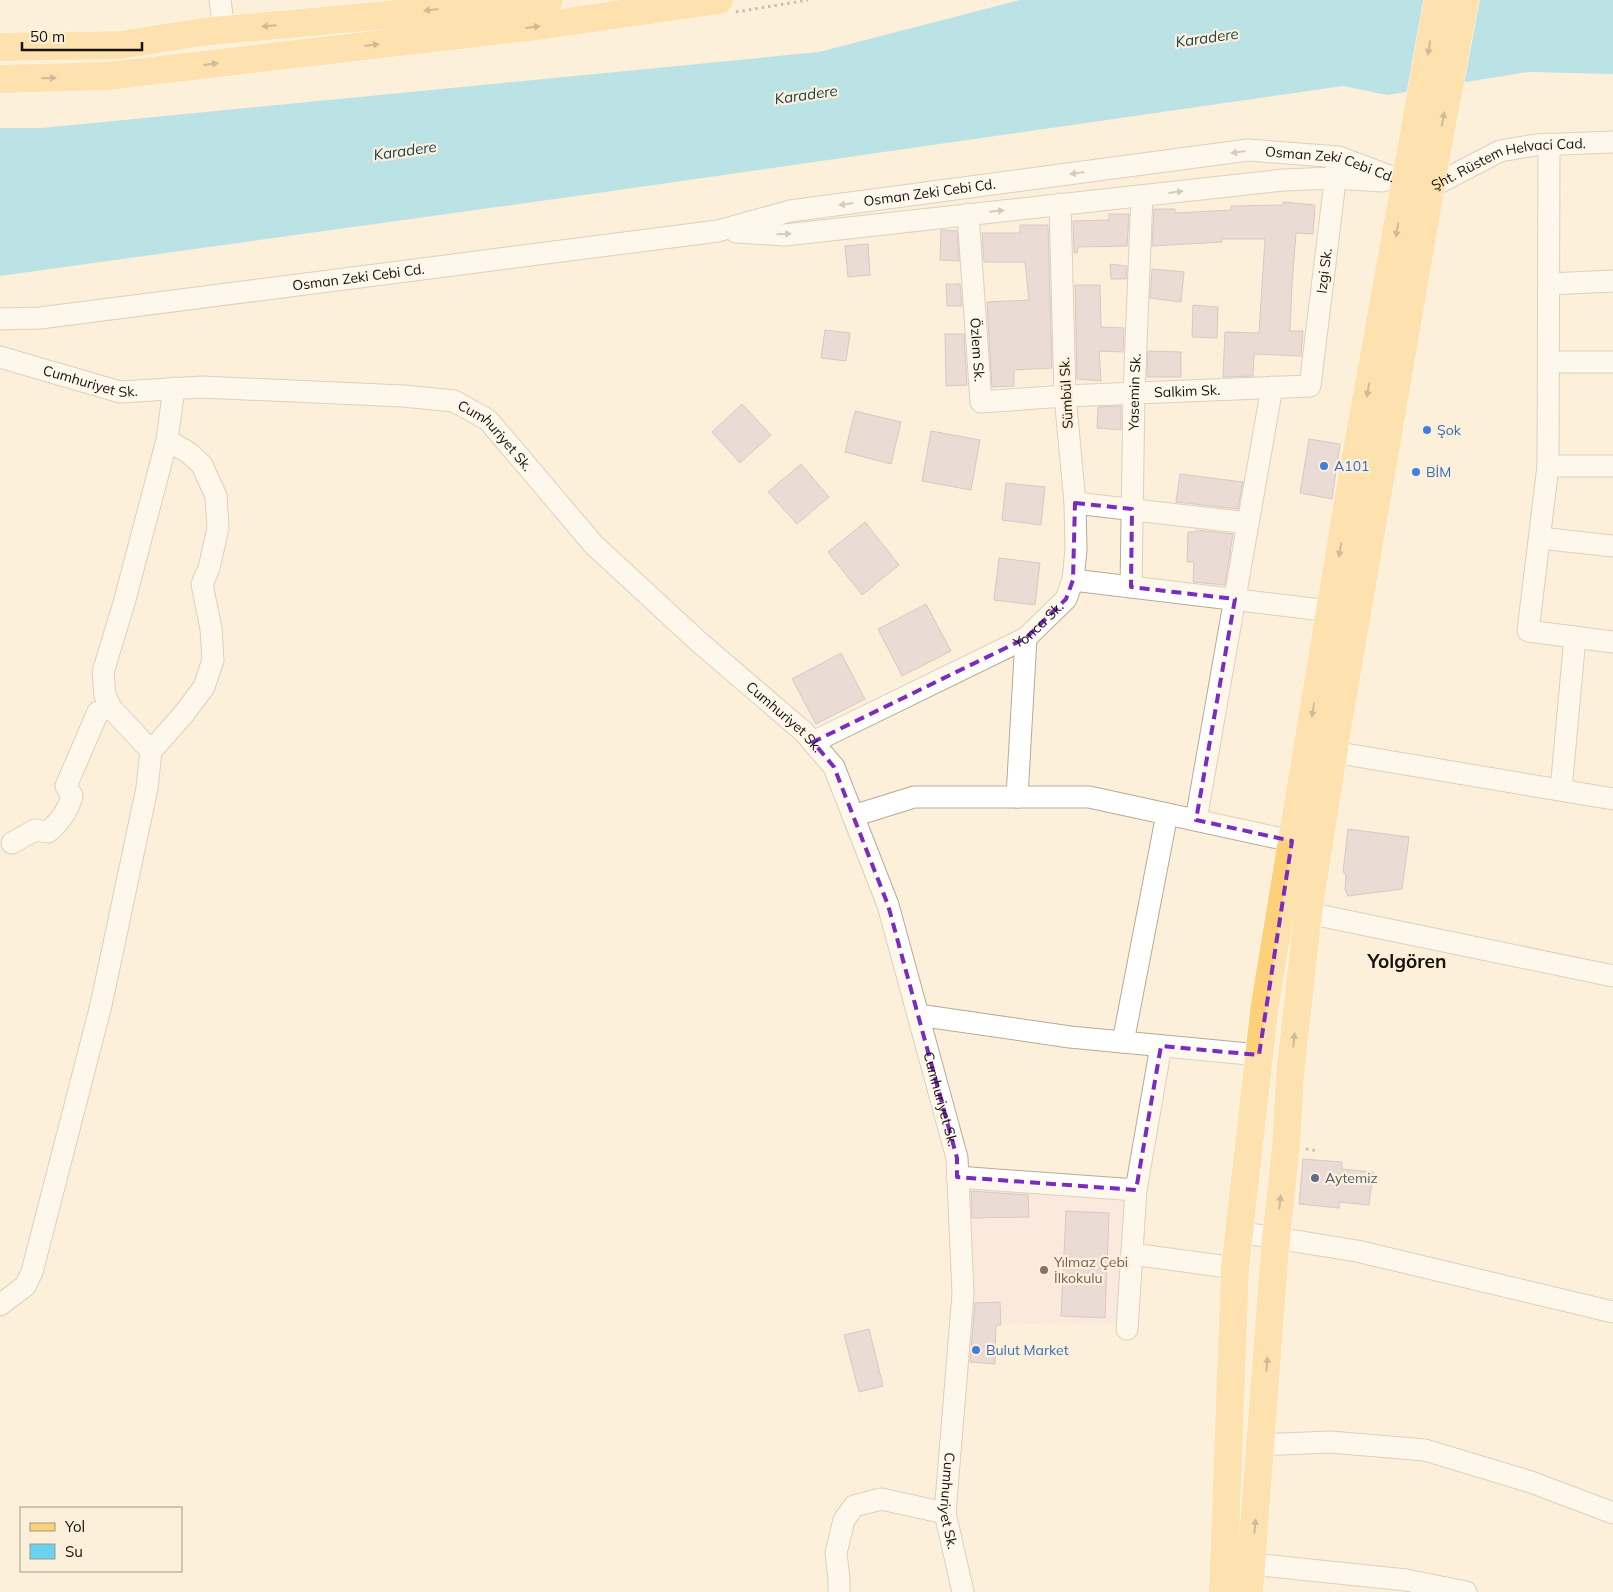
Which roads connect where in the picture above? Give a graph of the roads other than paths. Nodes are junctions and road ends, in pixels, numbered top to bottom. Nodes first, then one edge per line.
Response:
1 (220, 0) edge
2 (549, 0) edge
3 (719, 0) edge
4 (1438, 0) edge
5 (1465, 0) edge
6 (224, 30) junction
7 (0, 47) edge
8 (0, 79) edge
9 (1613, 142) edge
10 (1549, 144) junction
11 (1338, 157) junction
12 (1420, 174) junction
13 (1334, 178) junction
14 (1142, 196) junction
15 (1060, 204) junction
16 (968, 214) junction
17 (718, 231) junction
18 (1613, 281) edge
19 (1549, 284) junction
20 (0, 319) edge
21 (0, 357) edge
22 (1549, 362) junction
23 (1613, 362) edge
24 (1310, 386) joint
25 (1272, 387) junction
26 (174, 388) junction
27 (1134, 393) junction
28 (1064, 396) junction
29 (168, 440) junction
30 (1548, 466) junction
31 (1613, 466) edge
32 (1075, 502) junction
33 (1132, 509) junction
34 (1248, 523) junction
35 (1540, 538) junction
36 (1613, 546) edge
37 (1073, 580) junction
38 (1131, 587) junction
39 (1234, 599) junction
40 (1330, 611) junction
41 (1575, 637) junction
42 (1026, 638) junction
43 (1613, 642) edge
44 (111, 708) junction
45 (813, 742) junction
46 (151, 751) junction
47 (1333, 752) junction
48 (1561, 790) junction
49 (1017, 797) junction
50 (1613, 799) edge
51 (1167, 814) junction
52 (853, 816) junction
53 (1196, 820) junction
54 (1292, 841) junction
55 (12, 843) dead end
56 (1308, 913) junction
57 (1612, 971) edge
58 (918, 1015) junction
59 (1123, 1042) junction
60 (1161, 1046) junction
61 (1259, 1055) junction
62 (957, 1177) junction
63 (1136, 1190) junction
64 (1239, 1232) junction
65 (1276, 1238) junction
66 (1132, 1254) junction
67 (1235, 1268) junction
68 (0, 1304) edge
69 (1613, 1312) edge
70 (1126, 1329) dead end
71 (1261, 1445) junction
72 (946, 1513) junction
73 (1613, 1514) edge
74 (1252, 1564) junction
75 (839, 1592) edge
76 (963, 1592) edge
77 (1222, 1592) edge
78 (1249, 1592) edge
79 (1466, 1592) edge

1 - 6 street
2 -> 6 main road
8 -> 3 main road
4 -> 12 main road
12 -> 5 main road
6 - 7 main road
9 - 10 street, Şht. Rüstem Helvaci Cad.
10 - 12 street, Şht. Rüstem Helvaci Cad.
10 - 19 street
11 - 12 street, Osman Zeki Cebi Cd.
11 - 13 street, Izgi Sk.
11 -> 17 street, Osman Zeki Cebi Cd.
12 - 13 street, Osman Zeki Cebi Cd.
12 -> 40 main road
12 - 47 main road
14 -> 13 street, Osman Zeki Cebi Cd.
13 - 24 street, Izgi Sk.
14 - 15 street, Osman Zeki Cebi Cd.
14 - 27 street, Yasemin Sk.
16 -> 15 street, Osman Zeki Cebi Cd.
15 - 28 street, Sümbül Sk.
17 -> 16 street, Osman Zeki Cebi Cd.
16 - 28 street, Özlem Sk.
17 - 20 street, Osman Zeki Cebi Cd.
18 - 19 street
19 - 22 street
21 - 26 street, Cumhuriyet Sk.
22 - 23 street
22 - 30 street
24 - 25 street, Salkim Sk.
25 - 27 street, Salkim Sk.
25 - 34 street
26 - 29 street
26 - 45 street, Cumhuriyet Sk.
27 - 28 street, Salkim Sk.
27 - 33 street, Yasemin Sk.
28 - 32 street, Sümbül Sk.
29 - 44 street
29 - 46 street
30 - 31 street
30 - 35 street
32 - 33 street
32 - 37 street, Sümbül Sk.
33 - 34 street
33 - 38 street, Yasemin Sk.
34 - 39 street
35 - 36 street
35 - 41 street
37 - 38 street
37 - 42 street, Yonca Sk.
38 - 39 street
39 - 40 street
39 - 53 street
40 -> 54 main road
41 - 43 street
41 - 48 street
42 - 45 street, Yonca Sk.
42 - 49 street
44 - 46 street
44 - 55 street
45 - 52 street, Cumhuriyet Sk.
46 - 68 street
47 - 48 street
47 - 56 main road
48 - 50 street
49 - 51 street
49 - 52 street
51 - 53 street
51 - 59 street
52 - 58 street, Cumhuriyet Sk.
53 - 54 street
54 - 61 main road
56 - 57 street
65 -> 56 main road
58 - 59 street
58 - 62 street, Cumhuriyet Sk.
59 - 60 street
60 - 61 street
60 - 63 street
61 - 64 main road
62 - 63 street
62 - 72 street, Cumhuriyet Sk.
63 - 66 street
64 - 65 street
64 - 67 main road
65 - 69 street
71 -> 65 main road
66 - 67 street
66 - 70 street
67 - 77 main road
71 - 73 street
74 -> 71 main road
72 - 75 street
72 - 76 street, Cumhuriyet Sk.
74 - 78 main road
74 - 79 street

